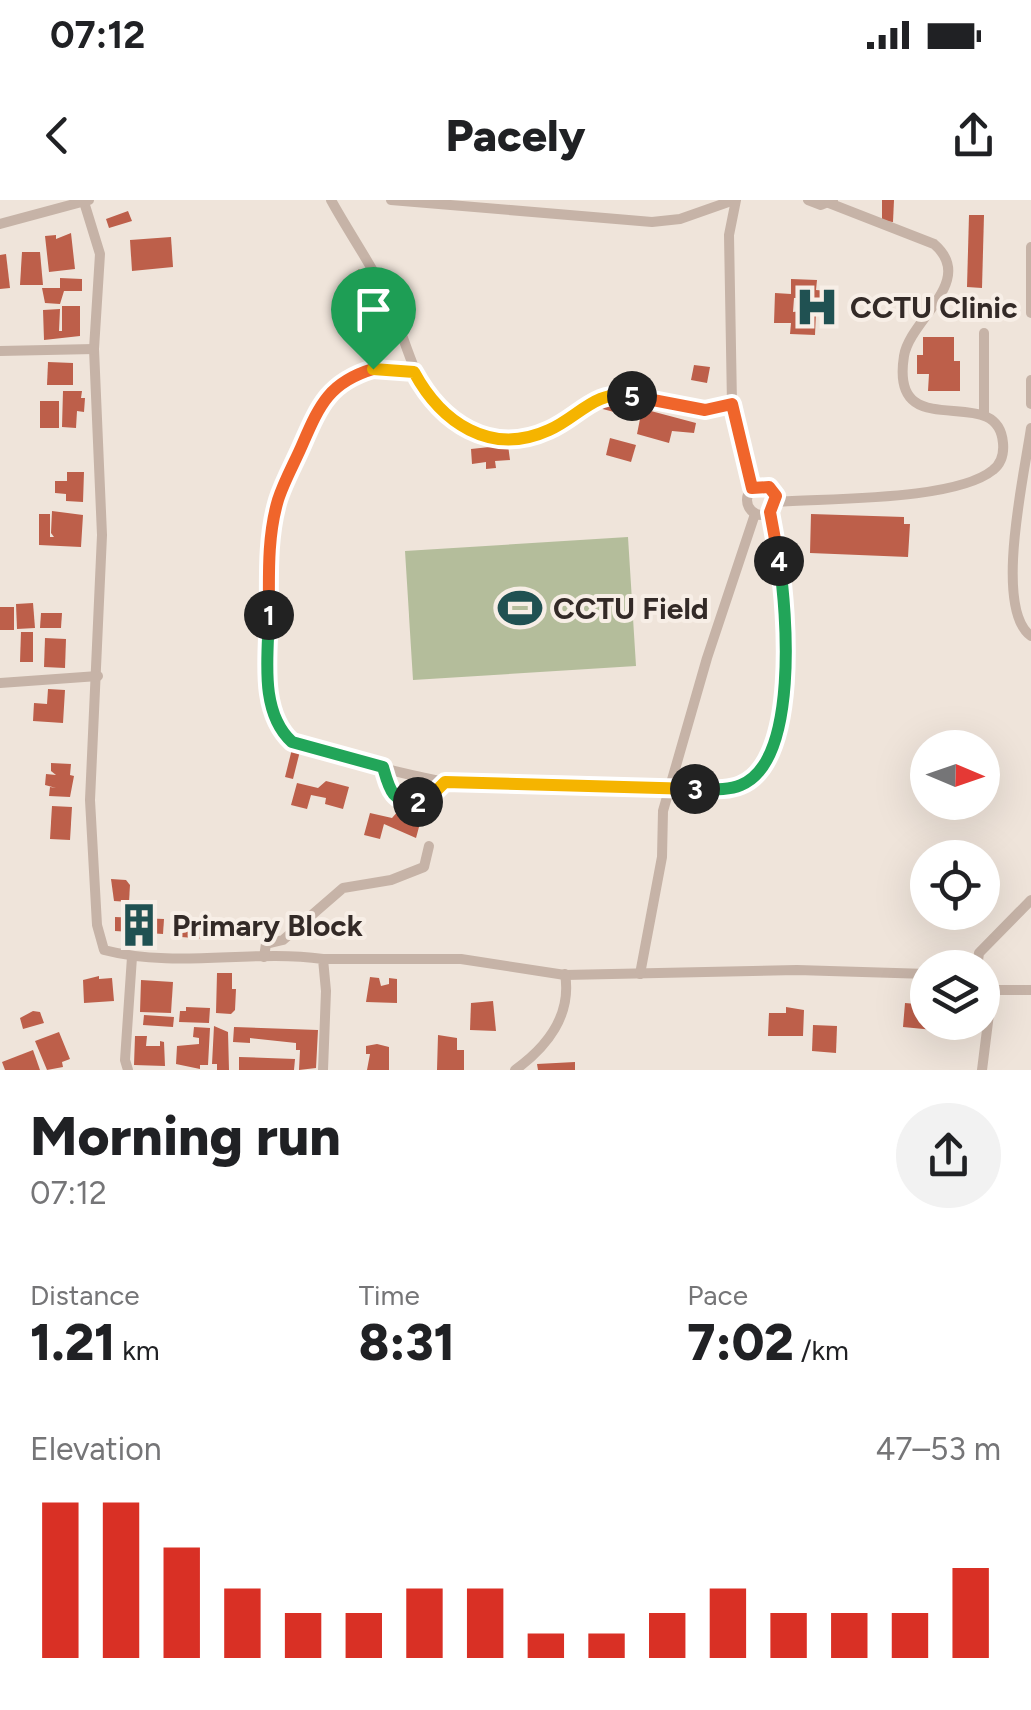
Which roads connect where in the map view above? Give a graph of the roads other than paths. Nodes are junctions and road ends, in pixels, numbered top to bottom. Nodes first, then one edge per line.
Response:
1 (330, 200) edge
2 (391, 200) edge
3 (735, 200) edge
4 (808, 200) edge
5 (87, 201) edge
6 (831, 201) edge
7 (859, 206) edge
8 (0, 224) edge
9 (1031, 248) edge
10 (1031, 313) edge
11 (984, 333) dead end
12 (94, 349) junction
13 (0, 352) edge
14 (414, 372) junction
15 (1031, 380) edge
16 (732, 404) junction
17 (1031, 404) edge
18 (984, 414) junction
19 (1031, 428) edge
20 (752, 488) junction
21 (774, 507) junction
22 (755, 514) junction
23 (1031, 636) edge
24 (98, 676) junction
25 (0, 683) edge
26 (383, 767) junction
27 (445, 782) junction
28 (669, 790) junction
29 (428, 846) dead end
30 (1031, 900) edge
31 (981, 950) edge
32 (132, 957) junction
33 (264, 957) junction
34 (323, 960) junction
35 (910, 973) edge
36 (565, 974) junction
37 (640, 974) junction
38 (1000, 989) edge
39 (1031, 990) edge
40 (984, 1040) edge
41 (128, 1070) edge
42 (324, 1070) edge
43 (515, 1070) edge
44 (982, 1070) edge

1 - 14 street
2 - 3 street
3 - 16 street
4 - 6 street
5 - 8 street
5 - 12 street
6 - 7 street
7 - 18 street
9 - 10 street
11 - 18 street
12 - 13 street
12 - 24 street
14 - 16 street
14 - 26 street
15 - 17 street
16 - 20 street
18 - 21 street
19 - 23 street
20 - 21 street
20 - 22 street
21 - 22 street
21 - 28 street
22 - 28 street
24 - 25 street
24 - 32 street
26 - 27 street
26 - 27 street
27 - 28 street
28 - 37 street
29 - 33 street
30 - 31 street
32 - 33 street
32 - 41 street
33 - 34 street
34 - 36 street
34 - 42 street
35 - 37 street
36 - 37 street
36 - 43 street
38 - 39 street
40 - 44 street

